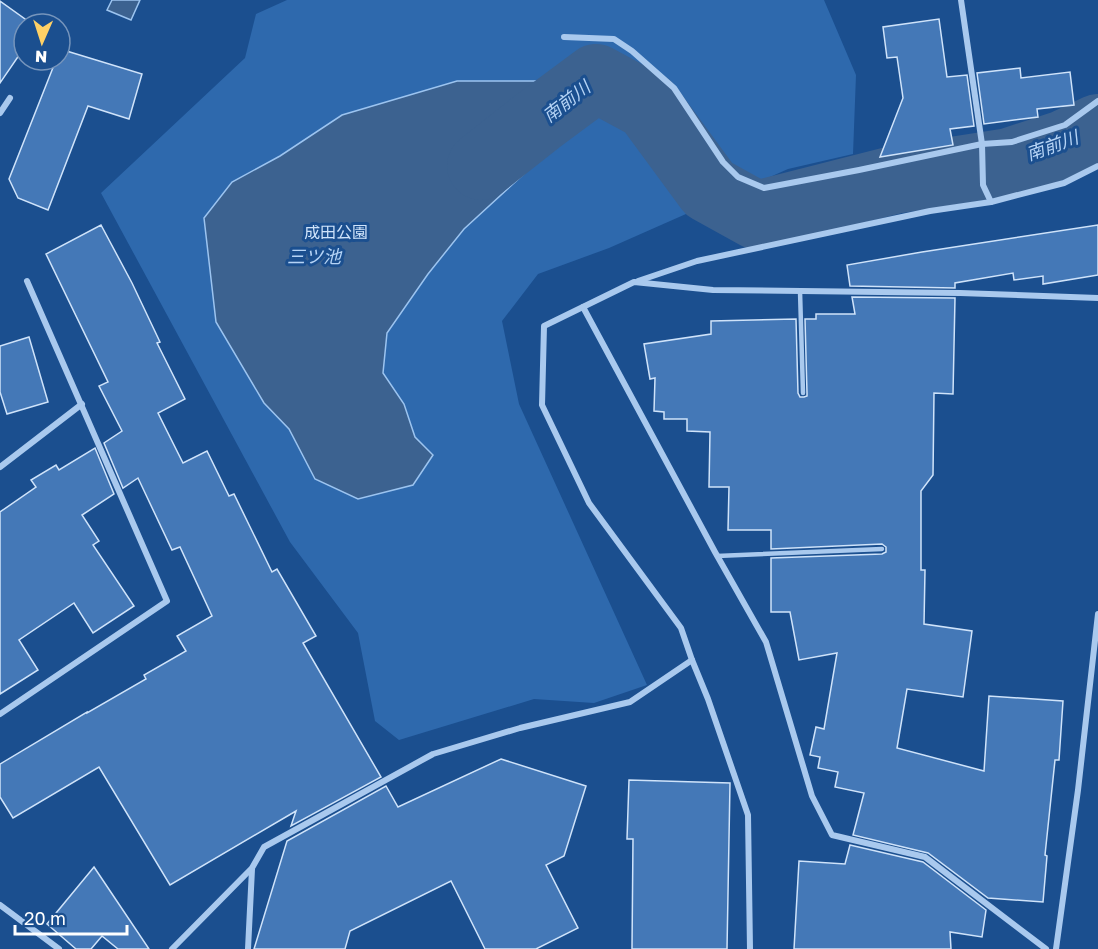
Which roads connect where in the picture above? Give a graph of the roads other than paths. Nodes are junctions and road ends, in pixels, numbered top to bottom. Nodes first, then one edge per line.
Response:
1 (962, 0) edge
2 (564, 37) dead end
3 (10, 98) dead end
4 (1098, 101) edge
5 (0, 113) edge
6 (982, 148) junction
7 (1098, 166) edge
8 (991, 202) junction
9 (27, 281) dead end
10 (634, 282) junction
11 (800, 291) junction
12 (1098, 298) edge
13 (583, 307) junction
14 (803, 393) dead end
15 (82, 404) junction
16 (0, 467) edge
17 (882, 549) dead end
18 (717, 556) junction
19 (1098, 614) edge
20 (692, 660) junction
21 (0, 714) edge
22 (252, 868) junction
23 (0, 905) edge
24 (59, 949) edge
25 (172, 949) edge
26 (248, 949) edge
27 (750, 949) edge
28 (1046, 949) edge
29 (1056, 949) edge

1 - 6 street
2 - 6 street
3 - 5 street
4 - 6 street
6 - 8 street
7 - 8 street
8 - 10 street
9 - 15 street
10 - 11 street
10 - 13 street
11 - 12 street
11 - 14 lane
13 - 18 street
13 - 20 street
15 - 16 street
15 - 21 street
17 - 18 lane
18 - 28 street
19 - 29 street
20 - 22 street
20 - 27 street
22 - 25 street
22 - 26 street
23 - 24 street

